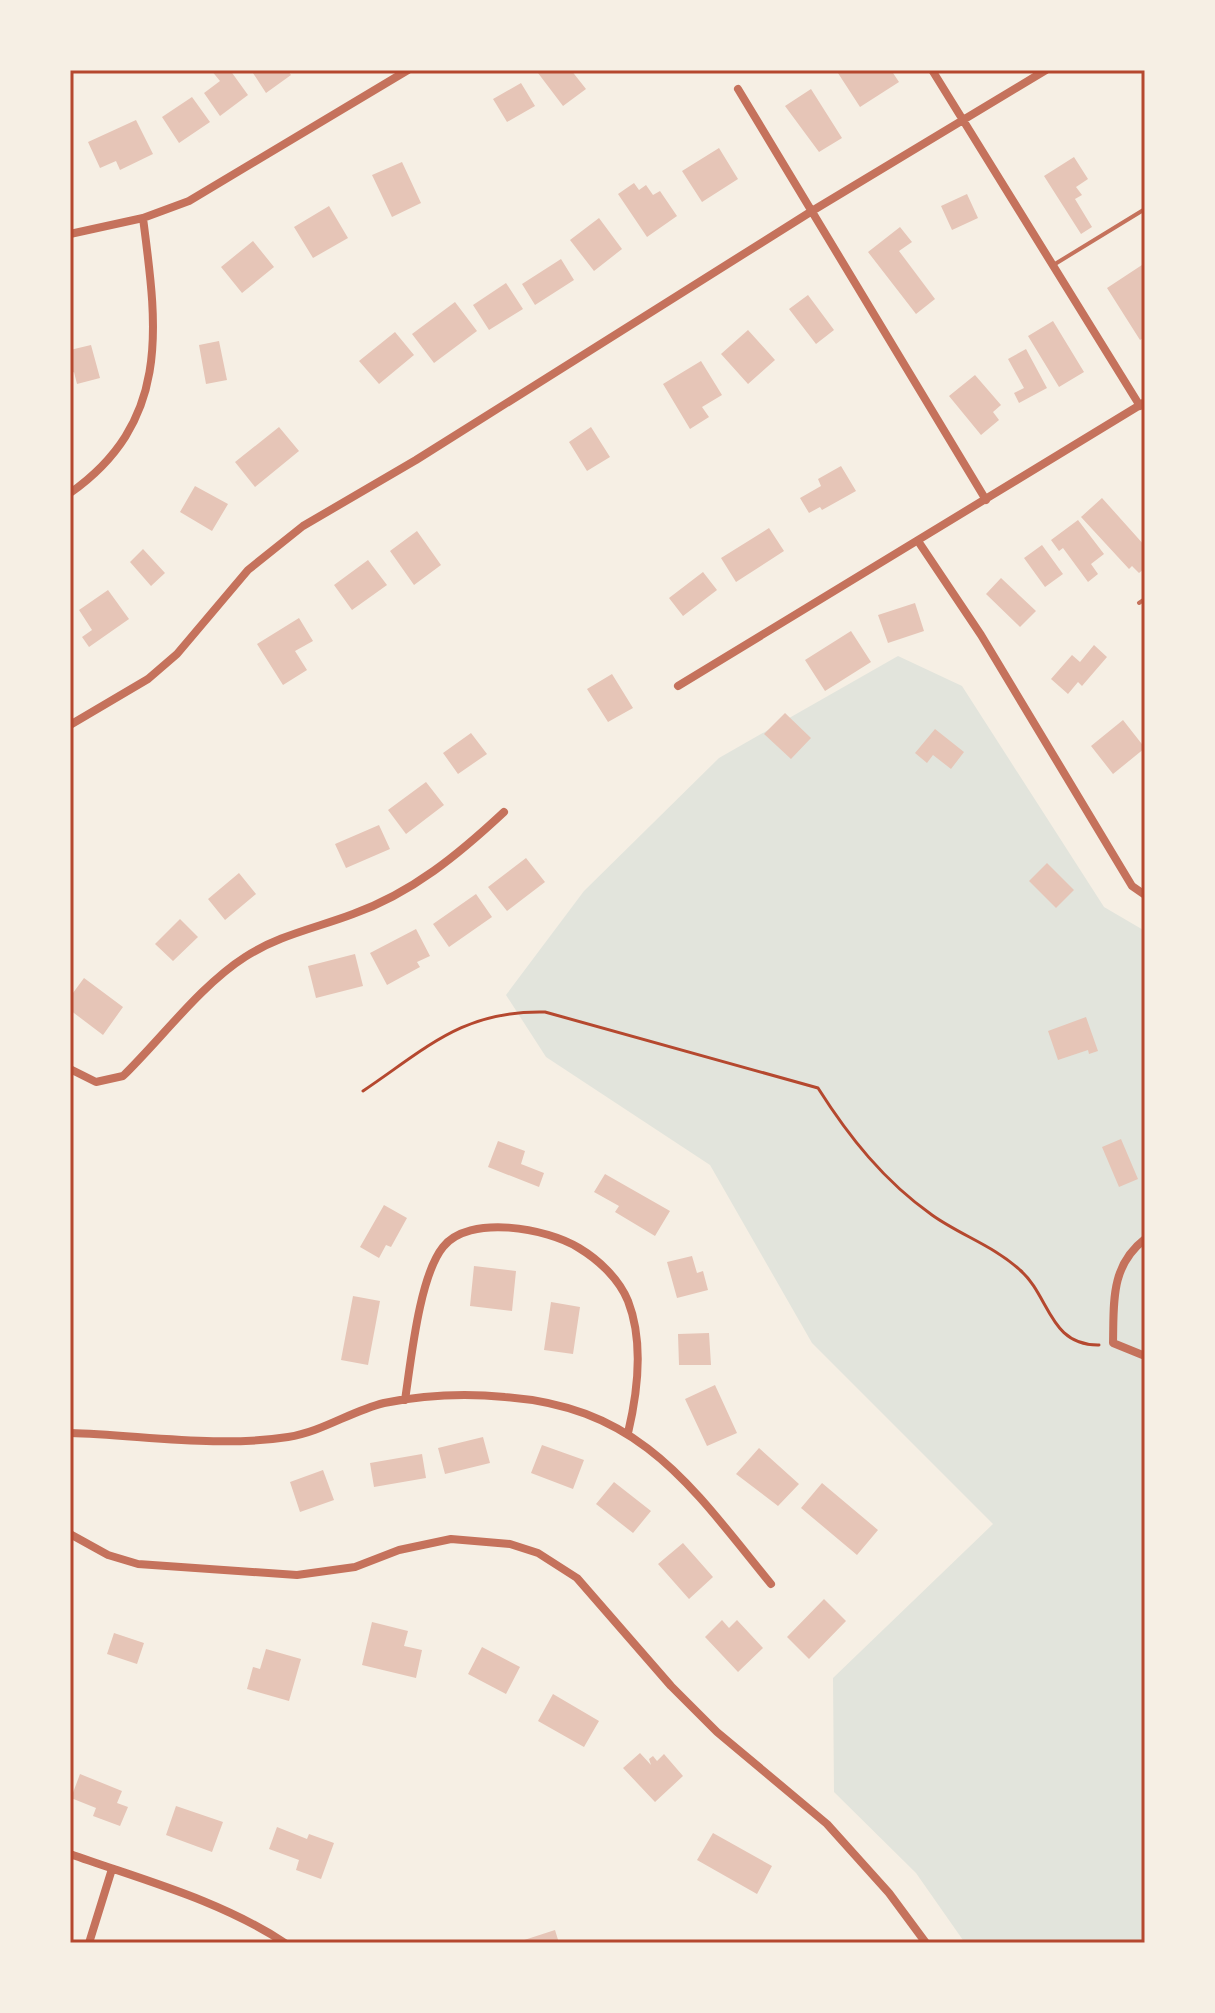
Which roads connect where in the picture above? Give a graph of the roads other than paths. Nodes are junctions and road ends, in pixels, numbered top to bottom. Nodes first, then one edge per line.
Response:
1 (408, 70) edge
2 (932, 70) edge
3 (1046, 70) edge
4 (738, 89) dead end
5 (963, 120) junction
6 (1145, 209) edge
7 (812, 211) junction
8 (143, 218) junction
9 (70, 234) edge
10 (1053, 265) junction
11 (1142, 404) edge
12 (70, 493) edge
13 (986, 500) junction
14 (918, 541) junction
15 (1145, 599) edge
16 (1139, 603) dead end
17 (678, 686) dead end
18 (70, 725) edge
19 (504, 812) dead end
20 (1145, 895) edge
21 (70, 1069) edge
22 (1145, 1239) edge
23 (1145, 1356) edge
24 (405, 1400) junction
25 (70, 1433) edge
26 (628, 1433) junction
27 (70, 1534) edge
28 (771, 1584) dead end
29 (70, 1854) edge
30 (112, 1869) junction
31 (89, 1943) edge
32 (285, 1943) edge
33 (926, 1943) edge

1 - 8 street
2 - 5 street
3 - 5 street
4 - 7 street
5 - 7 street
5 - 10 street
6 - 10 lane
7 - 13 street
7 - 18 street
8 - 9 street
8 - 12 street
10 - 11 street
11 - 13 street
13 - 14 street
14 - 17 street
14 - 20 street
15 - 16 lane
19 - 21 street
22 - 23 street
24 - 25 street
24 - 26 street
24 - 26 street
26 - 28 street
27 - 33 street
29 - 30 street
30 - 31 street
30 - 32 street

